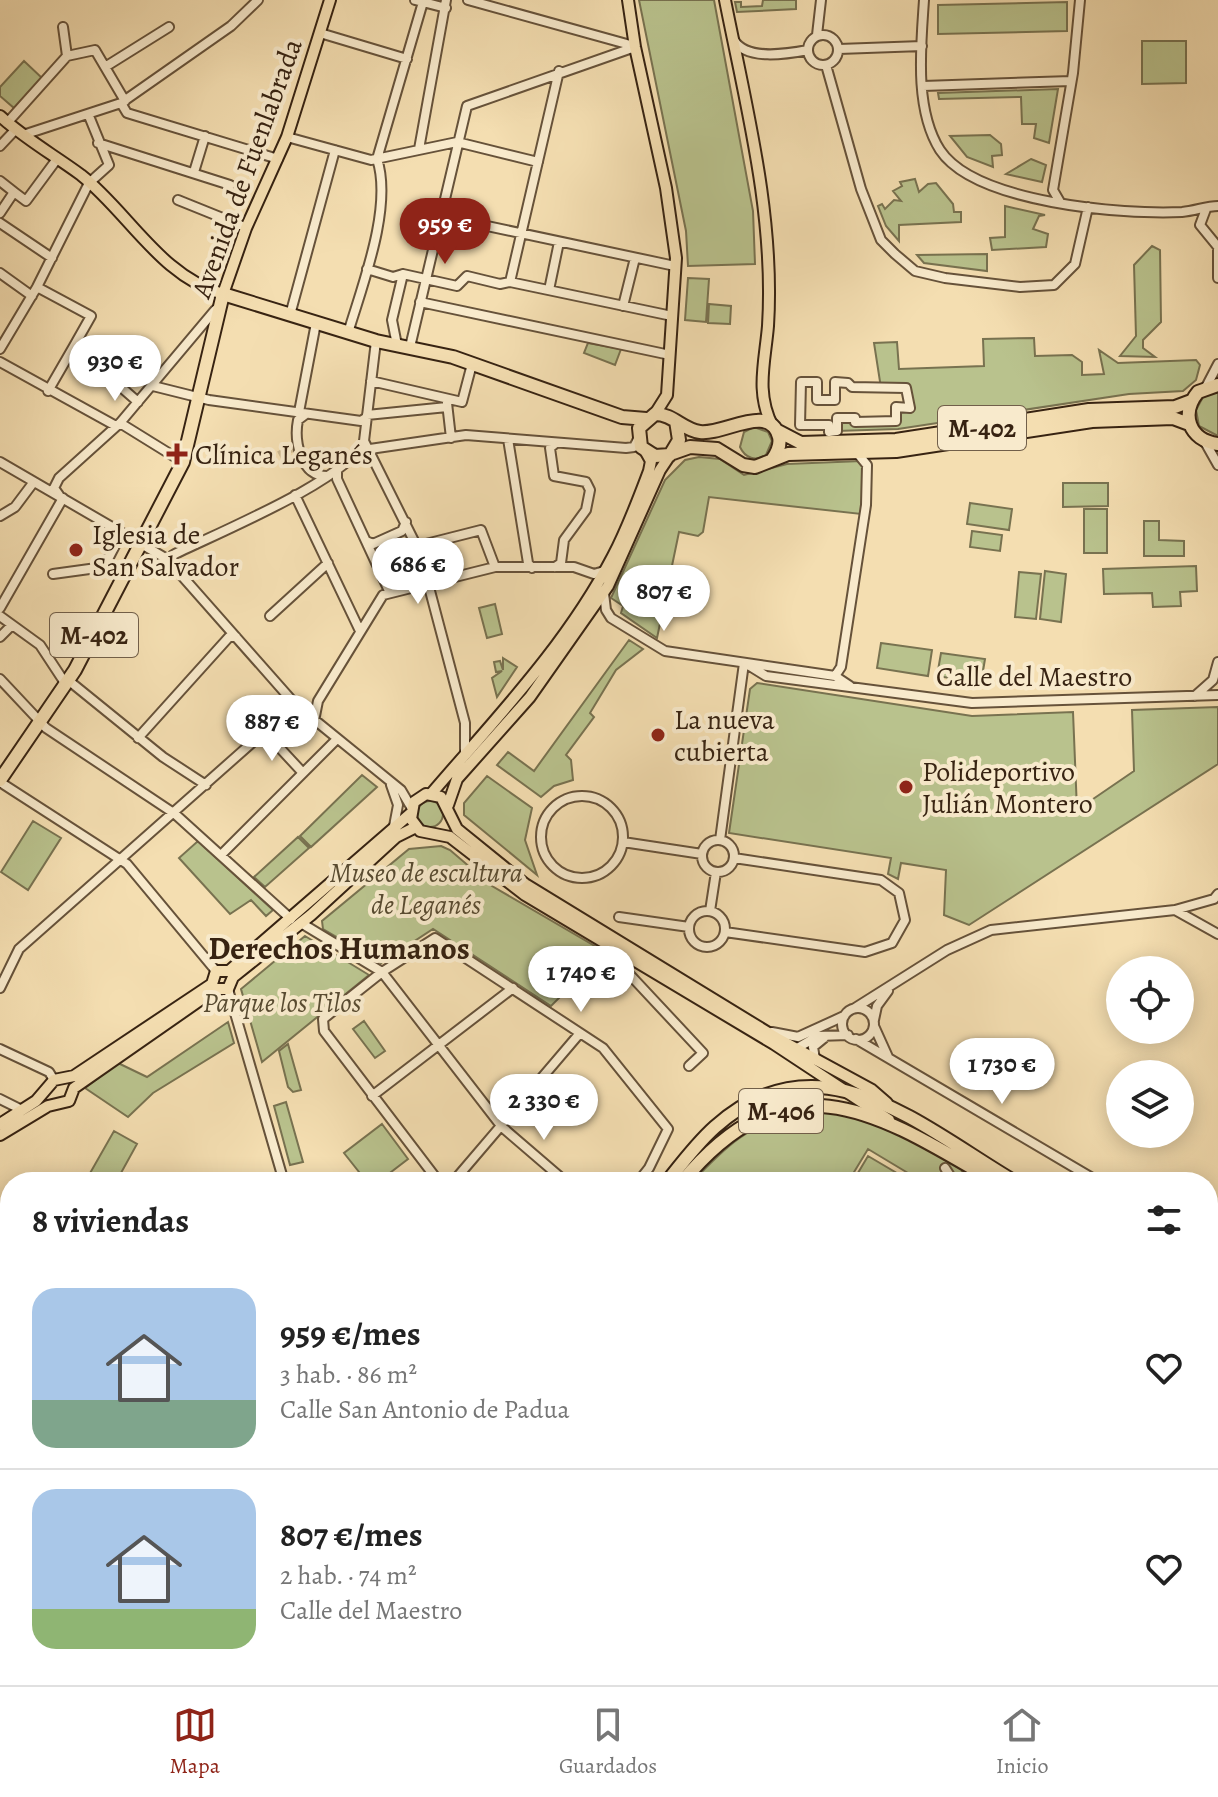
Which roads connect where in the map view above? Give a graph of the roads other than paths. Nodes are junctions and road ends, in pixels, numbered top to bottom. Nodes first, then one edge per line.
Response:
1 (258, 0) edge
2 (330, 0) edge
3 (471, 0) edge
4 (628, 0) edge
5 (725, 0) edge
6 (821, 0) edge
7 (1080, 0) edge
8 (419, 1) edge
9 (925, 1) edge
10 (446, 4) edge
11 (63, 27) dead end
12 (169, 27) dead end
13 (320, 33) junction
14 (817, 35) junction
15 (732, 37) junction
16 (610, 40) junction
17 (922, 46) junction
18 (635, 47) junction
19 (839, 49) junction
20 (808, 50) junction
21 (755, 53) junction
22 (610, 54) junction
23 (67, 56) junction
24 (407, 59) junction
25 (826, 65) junction
26 (105, 67) junction
27 (559, 71) junction
28 (739, 73) junction
29 (1071, 81) junction
30 (923, 86) junction
31 (123, 102) junction
32 (89, 116) junction
33 (11, 126) edge
34 (205, 136) junction
35 (287, 137) junction
36 (97, 142) junction
37 (457, 142) junction
38 (0, 146) edge
39 (419, 149) junction
40 (335, 150) junction
41 (57, 159) junction
42 (278, 159) junction
43 (377, 159) junction
44 (538, 162) junction
45 (194, 172) junction
46 (0, 181) edge
47 (89, 183) junction
48 (230, 185) dead end
49 (14, 192) junction
50 (178, 200) dead end
51 (1060, 202) junction
52 (1218, 206) edge
53 (1088, 207) junction
54 (1206, 209) junction
55 (1181, 212) junction
56 (0, 213) edge
57 (440, 216) junction
58 (0, 223) edge
59 (240, 225) dead end
60 (1200, 225) junction
61 (521, 234) junction
62 (1206, 234) junction
63 (1218, 237) edge
64 (559, 242) junction
65 (1218, 246) edge
66 (52, 258) junction
67 (635, 258) junction
68 (675, 266) junction
69 (367, 269) junction
70 (0, 273) edge
71 (398, 276) junction
72 (1218, 278) edge
73 (425, 279) junction
74 (510, 282) junction
75 (549, 290) junction
76 (35, 292) junction
77 (222, 299) junction
78 (420, 302) junction
79 (623, 306) junction
80 (290, 315) junction
81 (672, 316) junction
82 (316, 323) junction
83 (348, 333) junction
84 (376, 341) junction
85 (74, 346) junction
86 (404, 346) junction
87 (0, 349) edge
88 (670, 355) junction
89 (0, 362) edge
90 (472, 364) junction
91 (1218, 364) edge
92 (371, 381) junction
93 (153, 386) junction
94 (1212, 386) edge
95 (906, 388) joint
96 (48, 391) junction
97 (199, 398) junction
98 (1191, 401) junction
99 (138, 402) junction
100 (447, 403) junction
101 (302, 413) junction
102 (367, 415) junction
103 (650, 416) junction
104 (622, 417) junction
105 (676, 421) junction
106 (118, 424) junction
107 (1189, 424) junction
108 (738, 426) junction
109 (774, 428) junction
110 (638, 437) junction
111 (451, 438) junction
112 (508, 439) junction
113 (1204, 441) junction
114 (557, 442) junction
115 (1218, 444) edge
116 (373, 451) junction
117 (646, 452) junction
118 (857, 453) junction
119 (357, 454) junction
120 (672, 454) junction
121 (737, 460) junction
122 (772, 460) junction
123 (0, 462) edge
124 (183, 462) junction
125 (1218, 465) edge
126 (337, 469) junction
127 (49, 475) dead end
128 (327, 476) junction
129 (33, 483) junction
130 (47, 490) junction
131 (295, 495) junction
132 (63, 498) junction
133 (0, 516) edge
134 (406, 522) junction
135 (121, 534) junction
136 (366, 541) junction
137 (142, 546) junction
138 (420, 551) junction
139 (169, 561) junction
140 (328, 563) junction
141 (495, 567) junction
142 (555, 567) junction
143 (532, 568) junction
144 (604, 571) junction
145 (53, 574) dead end
146 (429, 583) junction
147 (604, 593) junction
148 (387, 594) junction
149 (0, 608) edge
150 (352, 611) junction
151 (607, 614) junction
152 (0, 616) edge
153 (270, 616) dead end
154 (587, 616) junction
155 (12, 625) junction
156 (360, 631) junction
157 (0, 637) edge
158 (237, 638) junction
159 (744, 663) junction
160 (1218, 664) edge
161 (835, 676) junction
162 (0, 679) edge
163 (66, 681) junction
164 (850, 687) junction
165 (1218, 687) edge
166 (1213, 696) edge
167 (1194, 697) junction
168 (300, 709) junction
169 (39, 719) junction
170 (314, 721) junction
171 (265, 732) junction
172 (138, 738) junction
173 (336, 740) junction
174 (463, 758) junction
175 (303, 773) junction
176 (2, 774) edge
177 (206, 785) junction
178 (391, 785) junction
179 (431, 794) junction
180 (449, 809) junction
181 (411, 810) junction
182 (175, 814) junction
183 (416, 827) junction
184 (394, 828) junction
185 (432, 833) junction
186 (720, 840) junction
187 (623, 842) junction
188 (702, 854) junction
189 (221, 855) junction
190 (734, 858) junction
191 (121, 860) junction
192 (716, 872) junction
193 (1218, 894) edge
194 (1175, 910) junction
195 (710, 911) junction
196 (619, 917) dead end
197 (296, 921) junction
198 (689, 927) junction
199 (725, 932) junction
200 (1218, 934) edge
201 (611, 947) junction
202 (216, 971) junction
203 (382, 972) junction
204 (231, 974) junction
205 (219, 987) junction
206 (891, 987) junction
207 (0, 988) edge
208 (513, 988) junction
209 (855, 1008) junction
210 (845, 1015) junction
211 (874, 1023) junction
212 (770, 1031) junction
213 (580, 1033) junction
214 (830, 1035) junction
215 (852, 1037) junction
216 (774, 1044) junction
217 (438, 1045) junction
218 (0, 1049) edge
219 (796, 1049) junction
220 (888, 1057) junction
221 (815, 1059) junction
222 (689, 1066) dead end
223 (58, 1079) junction
224 (74, 1088) junction
225 (841, 1088) junction
226 (48, 1091) junction
227 (372, 1096) junction
228 (0, 1099) edge
229 (57, 1103) junction
230 (887, 1103) junction
231 (22, 1110) junction
232 (0, 1124) edge
233 (502, 1127) junction
234 (901, 1127) junction
235 (0, 1135) edge
236 (945, 1168) dead end
237 (281, 1172) edge
238 (431, 1172) edge
239 (462, 1172) edge
240 (554, 1172) edge
241 (644, 1172) edge
242 (676, 1172) edge
243 (691, 1172) edge
244 (948, 1172) edge
245 (979, 1172) edge
246 (999, 1172) edge
247 (1082, 1172) edge

1 - 31 street
2 - 13 main road, Avenida de Fuenlabrada
3 - 16 street
4 - 18 main road
5 - 15 main road
6 - 14 street
7 - 29 street
8 - 10 street
8 - 24 street
9 - 17 street
10 - 39 street
11 - 23 street
12 - 26 street
13 - 24 street
13 - 35 main road, Avenida de Fuenlabrada
14 - 19 street
14 - 20 street
15 - 21 street
15 - 28 main road
16 - 18 street
16 - 22 street
17 - 19 street
17 - 30 street
18 - 22 street
18 - 68 main road
19 - 25 street
20 - 21 street
20 - 25 street
21 - 28 street
22 - 27 street
23 - 26 street
23 - 33 street
24 - 43 street
25 - 53 street
26 - 31 street
27 - 37 street
27 - 44 street
28 - 109 main road
29 - 30 street
29 - 51 street
30 - 51 street
31 - 32 street
31 - 34 street
32 - 33 street
32 - 36 street
33 - 38 street
33 - 41 main road
34 - 42 street
34 - 45 street
35 - 40 street
35 - 42 main road, Avenida de Fuenlabrada
36 - 45 street
36 - 47 street
37 - 39 street
37 - 44 street
37 - 57 street
39 - 43 street
40 - 43 street
40 - 80 street
41 - 47 main road
41 - 49 street
42 - 77 main road, Avenida de Fuenlabrada
43 - 69 street
44 - 61 street
45 - 48 street
46 - 49 street
47 - 66 street
47 - 77 main road
49 - 56 street
50 - 59 street
51 - 53 street
52 - 54 street
53 - 55 street
54 - 55 street
54 - 60 street
55 - 60 street
57 - 61 street
57 - 73 street
58 - 66 street
60 - 62 street
61 - 64 street
61 - 74 street
62 - 63 street
62 - 65 street
64 - 67 street
64 - 75 street
65 - 72 street
66 - 76 street
67 - 68 street
67 - 79 street
68 - 81 main road
69 - 71 street
69 - 83 street
70 - 76 street
71 - 73 street
71 - 86 street
73 - 74 street
73 - 78 street
74 - 75 street
75 - 79 street
76 - 85 street
76 - 87 street
77 - 80 highway
77 - 93 street
77 - 97 highway, Avenida de Fuenlabrada
78 - 86 street
78 - 88 street
79 - 81 street
80 - 82 highway
81 - 88 main road
82 - 83 highway
82 - 101 street
83 - 84 highway
84 - 86 highway
84 - 92 street
85 - 96 street
85 - 99 street
86 - 90 highway
88 - 103 main road
89 - 96 street
90 - 100 street
90 - 104 highway
91 - 94 street
92 - 100 street
92 - 102 street
93 - 97 street
93 - 99 street
94 - 98 highway
95 - 95 street
96 - 106 street
97 - 101 street
97 - 124 highway, Avenida de Fuenlabrada
98 - 107 highway
98 - 109 highway, M-402
99 - 106 street
100 - 102 street
100 - 111 street
101 - 102 street
101 - 128 street
102 - 116 street
103 - 104 highway
103 - 105 highway
103 - 110 highway
104 - 110 highway
105 - 108 highway, M-402
105 - 120 highway
106 - 124 street
106 - 132 street
107 - 113 highway
107 - 118 highway, M-402
108 - 109 highway, M-402
108 - 121 highway
109 - 122 highway
110 - 114 street
110 - 117 highway
111 - 112 street
111 - 116 street
112 - 114 street
112 - 143 street
113 - 115 highway
113 - 125 street
114 - 142 street
116 - 119 street
116 - 119 street
116 - 134 street
117 - 120 highway
117 - 144 main road
118 - 122 highway, M-402
118 - 161 street
119 - 126 street
120 - 121 highway, M-402
120 - 147 main road
121 - 122 highway, M-402
123 - 129 street
124 - 137 highway, Avenida de Fuenlabrada
126 - 128 street
126 - 136 street
127 - 130 street
128 - 131 street
129 - 130 street
129 - 133 street
130 - 132 street
131 - 139 street
131 - 140 street
132 - 135 street
132 - 149 street
134 - 136 street
134 - 138 street
135 - 137 street
135 - 145 street
136 - 148 street
137 - 139 street
137 - 163 highway, Avenida de Fuenlabrada / M-402
138 - 141 street
138 - 146 street
139 - 158 street
140 - 150 street
140 - 153 street
141 - 143 street
141 - 146 street
142 - 143 street
142 - 144 street
144 - 174 main road
146 - 148 street
146 - 174 street
147 - 151 street
147 - 154 main road
148 - 150 street
148 - 156 street
150 - 156 street
151 - 154 street
151 - 159 street, Calle del Maestro
152 - 155 street
154 - 180 main road
155 - 157 street
155 - 163 street
156 - 170 street
158 - 168 street
158 - 172 street
159 - 161 street, Calle del Maestro
159 - 164 street, Calle del Maestro
159 - 186 street
160 - 167 street
161 - 164 street, Calle del Maestro
162 - 169 street
163 - 169 highway, Avenida de Fuenlabrada / M-402
163 - 172 street
164 - 167 street, Calle del Maestro
165 - 166 street
166 - 167 street, Calle del Maestro
168 - 170 street
168 - 171 street
169 - 176 highway, Avenida de Fuenlabrada / M-402
169 - 182 street
170 - 173 street
171 - 175 street
171 - 177 street
172 - 177 street
173 - 175 street
173 - 178 street
174 - 179 main road
175 - 189 street
176 - 191 street
177 - 182 street
178 - 181 street
178 - 184 street
179 - 180 main road
179 - 181 main road
180 - 185 main road
180 - 212 main road
181 - 183 main road
181 - 184 main road
182 - 189 street
182 - 191 street
183 - 185 main road
183 - 197 main road
184 - 197 main road
185 - 201 main road
186 - 188 street
186 - 190 street
187 - 187 street
187 - 188 street
188 - 192 street
189 - 197 street
190 - 192 street
190 - 199 street
191 - 202 street
191 - 207 street
192 - 195 street
193 - 194 street
194 - 200 street
194 - 206 street
195 - 198 street
195 - 199 street
196 - 198 street
197 - 203 street
197 - 204 main road
198 - 199 street
201 - 216 main road
201 - 222 street
202 - 204 main road
202 - 205 main road
203 - 208 street
203 - 217 street
203 - 227 street
204 - 205 main road
205 - 223 main road
205 - 224 main road
205 - 237 street
206 - 209 street
206 - 211 street
208 - 213 street
208 - 217 street
209 - 210 street
209 - 211 street
210 - 212 street
210 - 215 street
211 - 215 street
211 - 220 street
212 - 219 main road
213 - 233 street
213 - 241 street
214 - 215 street
214 - 219 street
214 - 221 street
215 - 220 street
216 - 219 street
216 - 225 main road
217 - 227 street
217 - 233 street
218 - 223 street
219 - 221 main road
220 - 247 street
221 - 230 main road
223 - 224 main road
223 - 226 main road
224 - 229 main road
225 - 230 highway, M-406
225 - 234 main road
225 - 242 highway, M-406
226 - 229 main road
226 - 231 main road
227 - 238 street
228 - 231 street
229 - 235 main road
230 - 246 highway, M-406
231 - 232 main road
233 - 239 street
233 - 240 street
234 - 243 highway, M-406
234 - 245 highway, M-406
236 - 244 street

